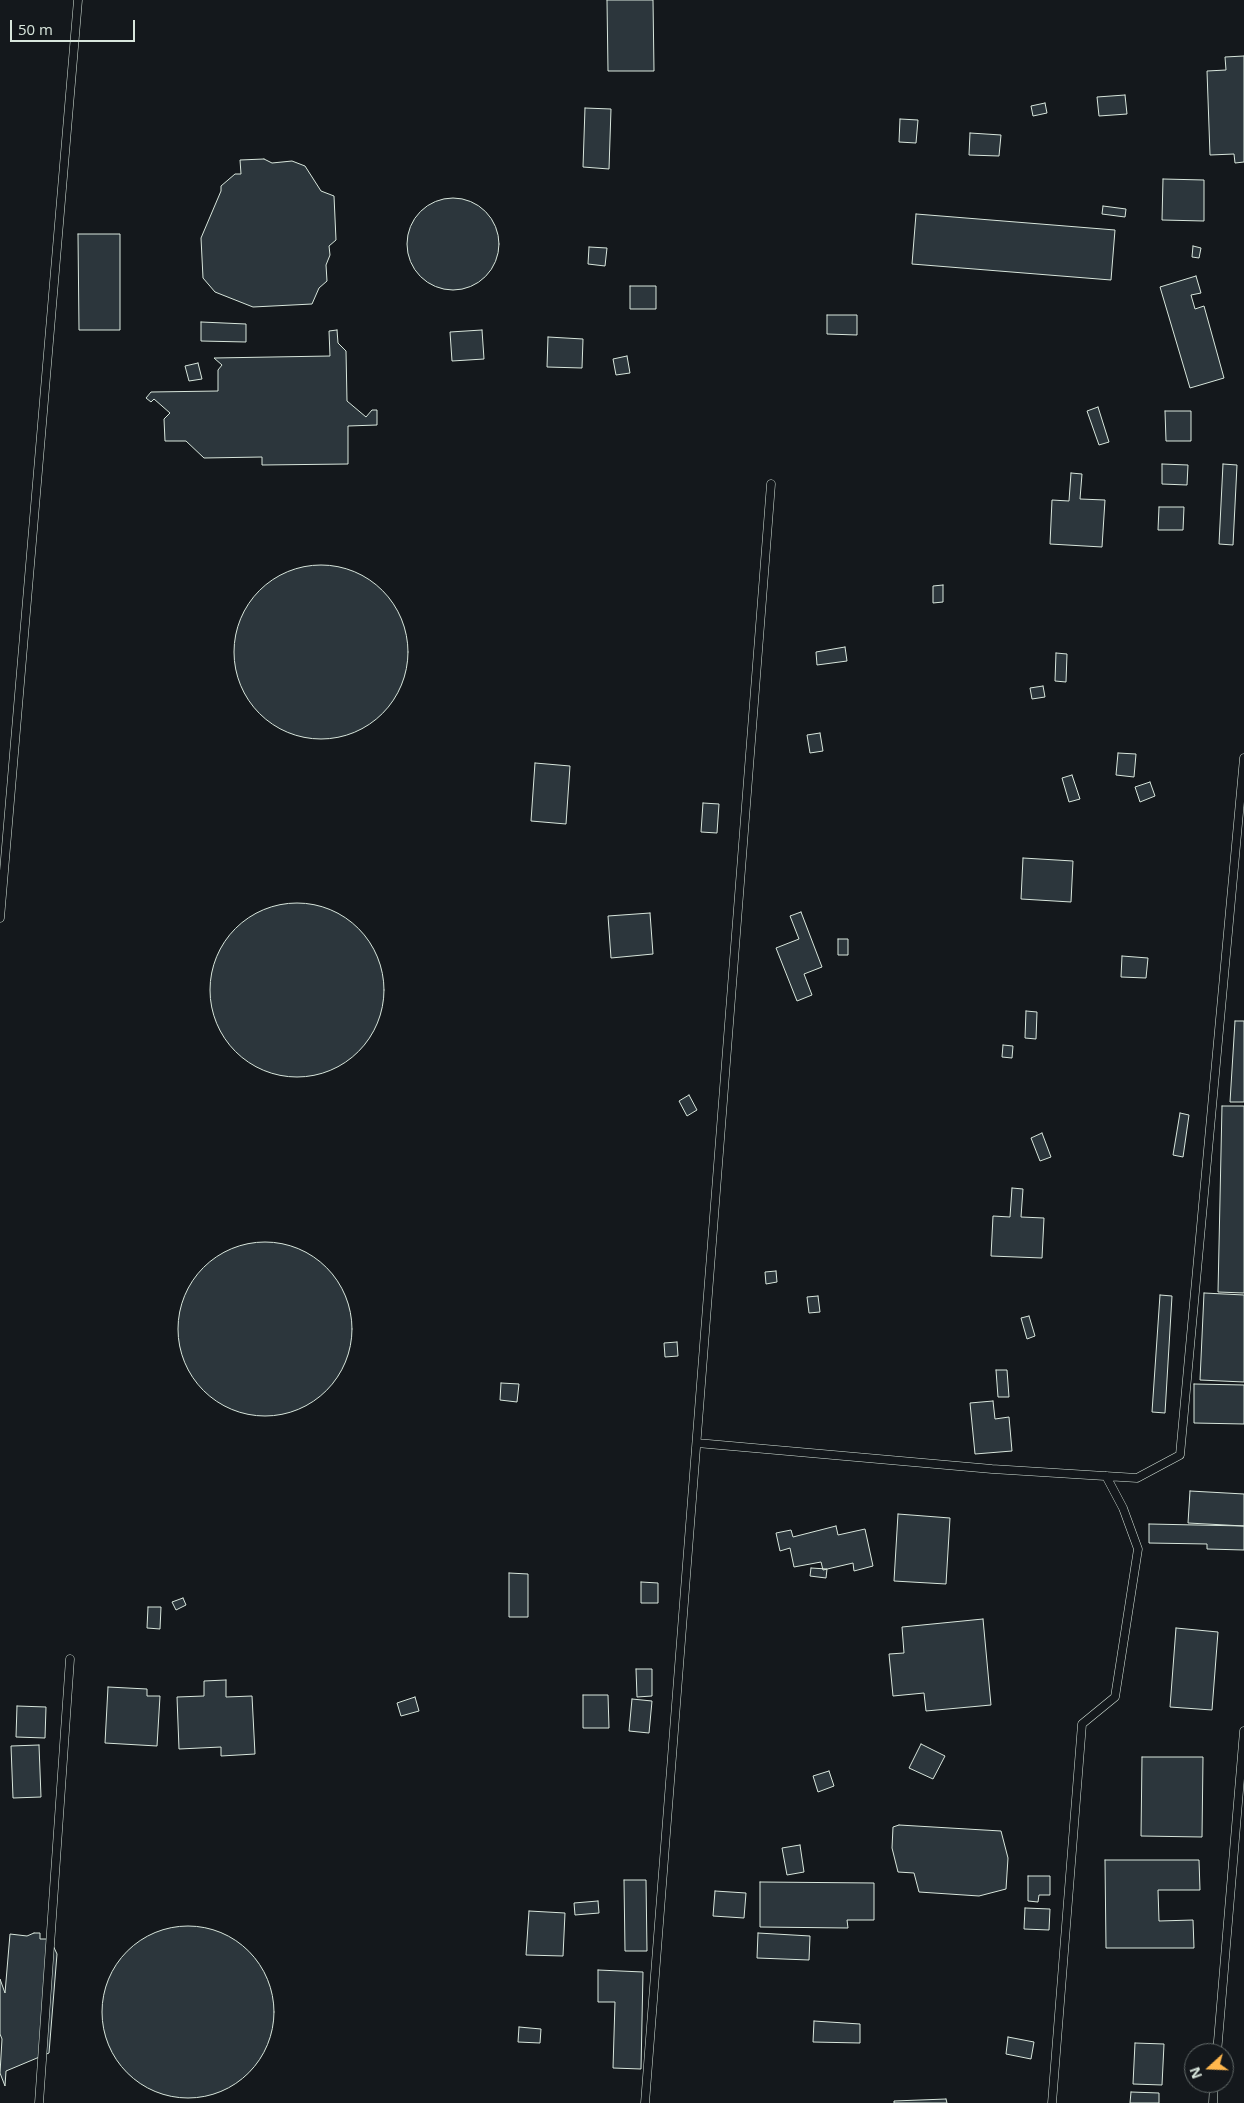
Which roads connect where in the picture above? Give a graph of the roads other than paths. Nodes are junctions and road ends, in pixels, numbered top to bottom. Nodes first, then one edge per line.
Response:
1 (78, 0) edge
2 (771, 484) dead end
3 (1244, 758) edge
4 (1242, 793) edge
5 (0, 918) edge
6 (697, 1442) junction
7 (1106, 1476) junction
8 (70, 1660) dead end
9 (1244, 1731) edge
10 (1218, 2043) edge
11 (39, 2103) edge
12 (645, 2103) edge
13 (1052, 2103) edge

1 - 5 lane
2 - 6 lane
3 - 4 lane
4 - 7 lane
6 - 7 lane
6 - 12 lane
7 - 13 lane
8 - 11 lane
9 - 10 lane

